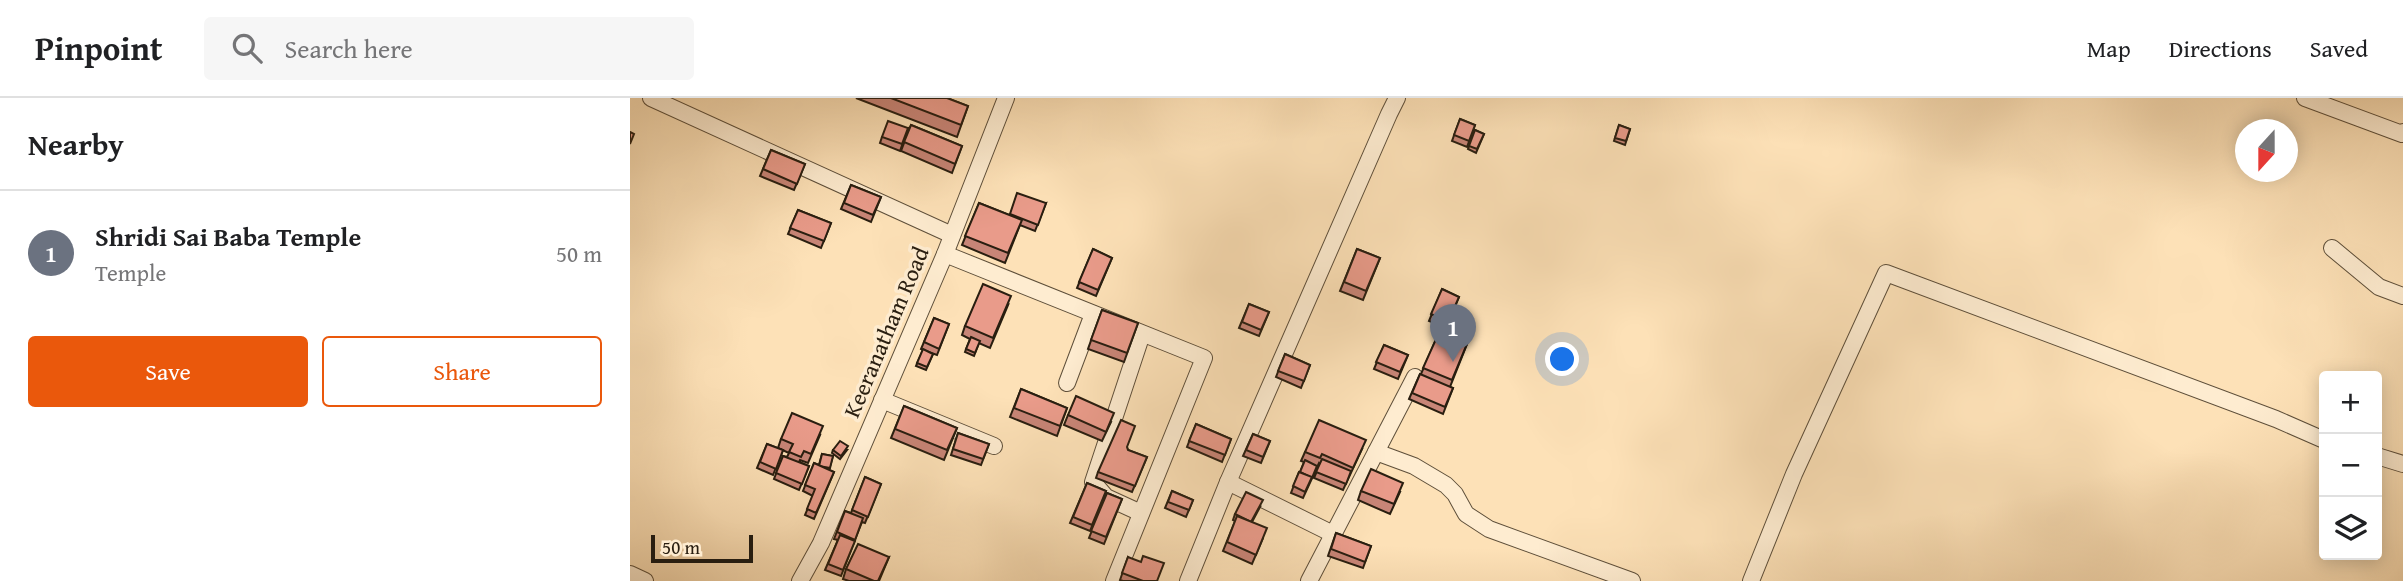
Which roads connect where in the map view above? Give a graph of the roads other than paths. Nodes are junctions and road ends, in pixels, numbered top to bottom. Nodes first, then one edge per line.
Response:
1 (651, 98) edge
2 (1006, 98) edge
3 (1397, 98) edge
4 (2305, 98) edge
5 (2403, 132) edge
6 (952, 235) junction
7 (2332, 248) dead end
8 (944, 254) junction
9 (2403, 296) edge
10 (1093, 314) junction
11 (1142, 334) junction
12 (1415, 377) edge
13 (1067, 383) dead end
14 (882, 400) junction
15 (2319, 438) edge
16 (994, 446) dead end
17 (1376, 452) junction
18 (2382, 458) edge
19 (2403, 464) edge
20 (1228, 482) junction
21 (1141, 513) junction
22 (1333, 534) junction
23 (630, 574) edge
24 (645, 581) edge
25 (800, 581) edge
26 (1114, 581) edge
27 (1188, 581) edge
28 (1309, 581) edge
29 (1632, 581) edge
30 (1751, 581) edge

1 - 6 street
2 - 6 street, Keeranatham Road
3 - 20 street
4 - 5 street
6 - 8 street, Keeranatham Road
7 - 9 street
8 - 10 street
8 - 14 street, Keeranatham Road
10 - 11 street
10 - 13 street
11 - 21 street
11 - 21 street
12 - 17 street
14 - 16 street
14 - 25 street, Keeranatham Road
15 - 30 street
17 - 22 street
17 - 29 street
18 - 19 street
20 - 22 street
20 - 27 street
21 - 26 street
22 - 28 street
23 - 24 street

